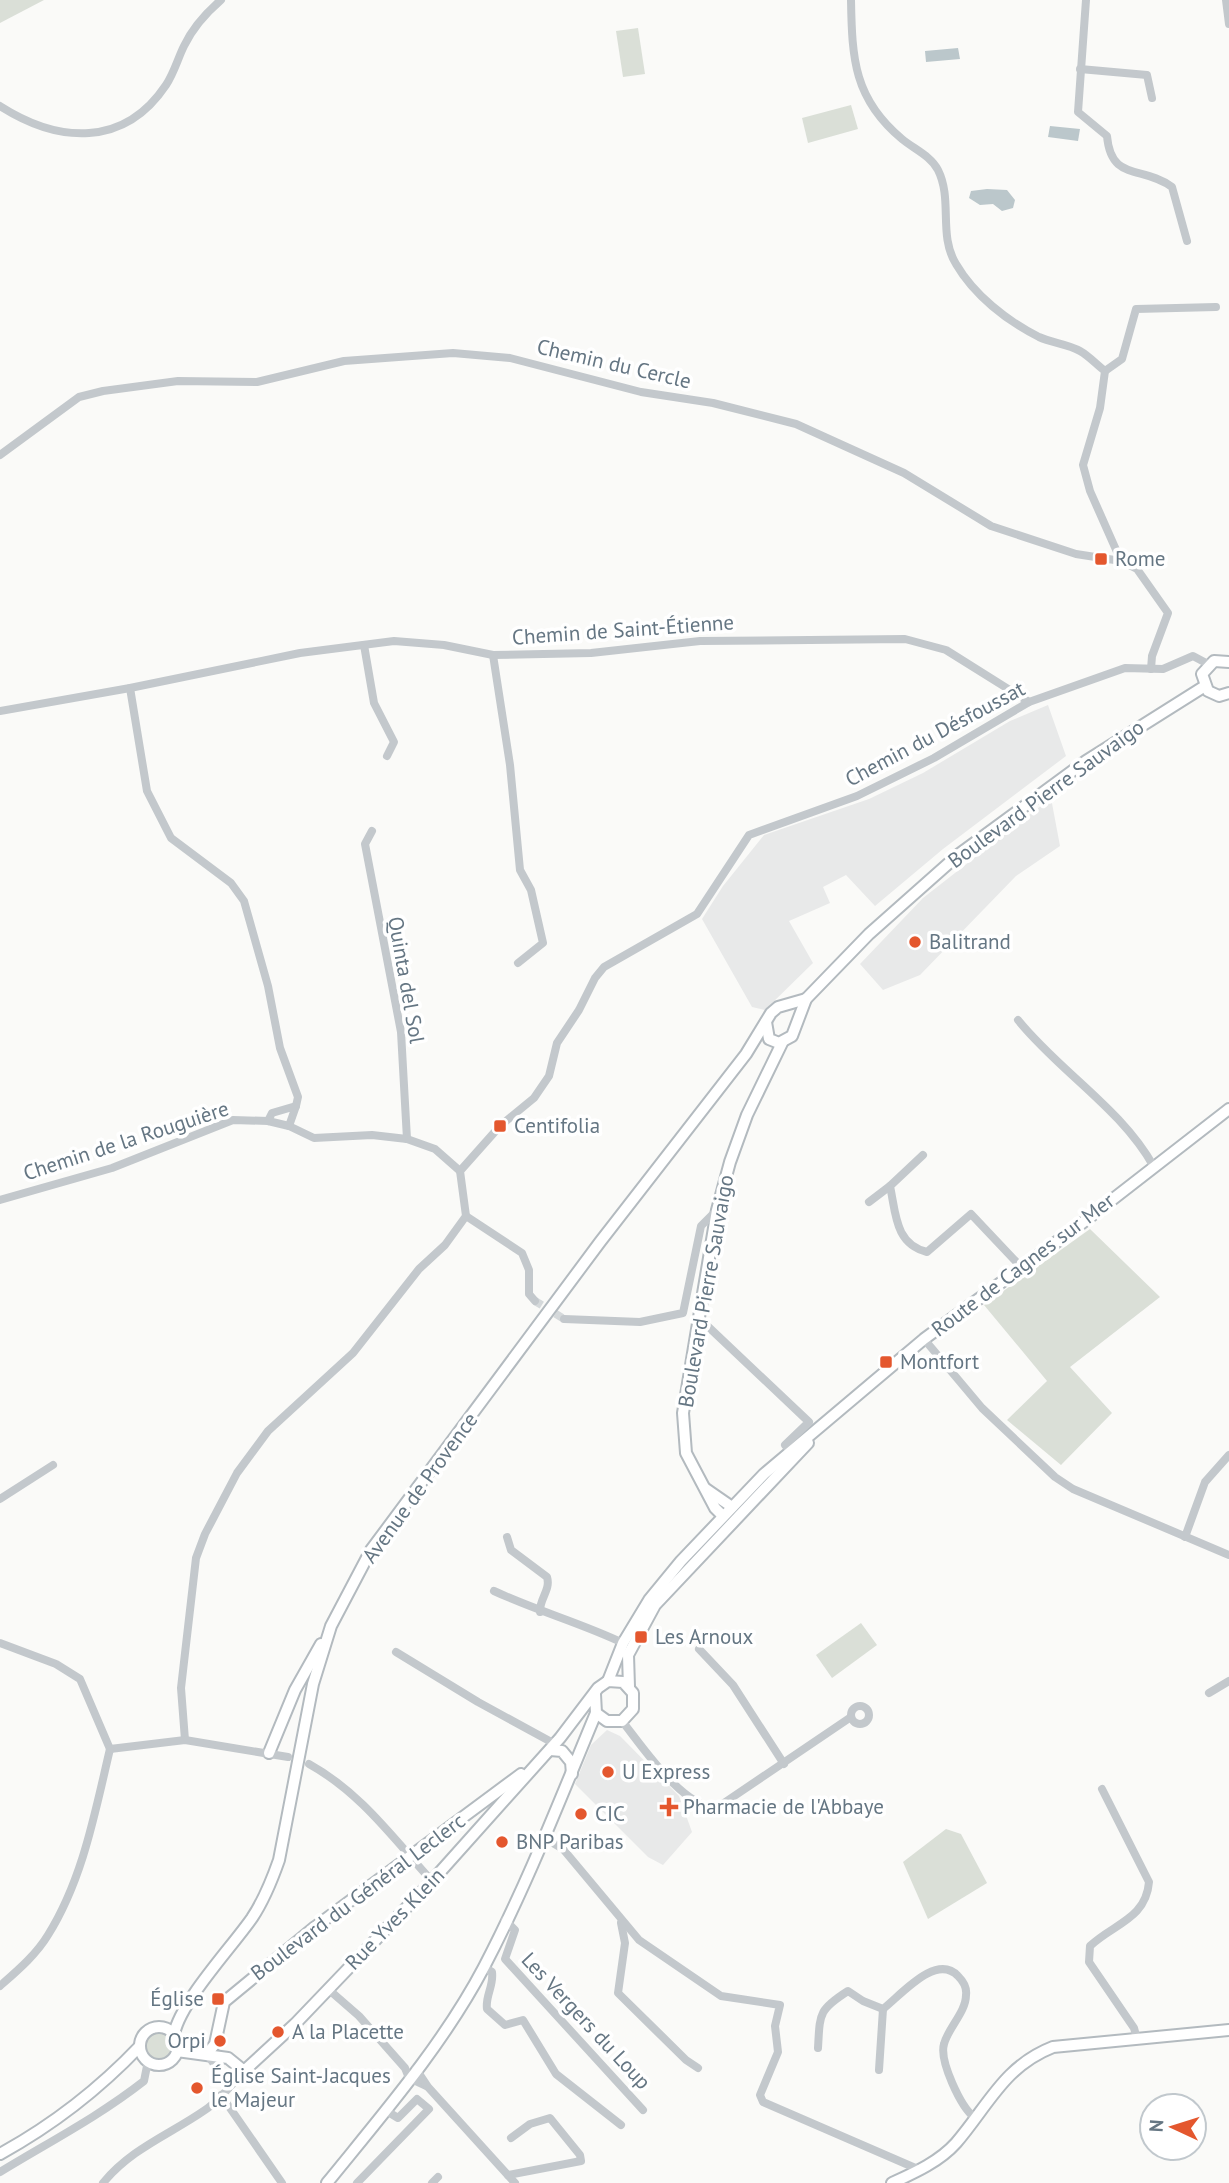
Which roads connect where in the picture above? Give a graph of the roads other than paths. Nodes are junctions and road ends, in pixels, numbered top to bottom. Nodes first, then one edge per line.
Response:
1 (222, 0) edge
2 (851, 0) edge
3 (1086, 0) edge
4 (1226, 0) edge
5 (1229, 24) edge
6 (1080, 69) junction
7 (1152, 98) dead end
8 (0, 106) edge
9 (1187, 241) dead end
10 (1216, 307) dead end
11 (1105, 371) junction
12 (0, 455) edge
13 (1121, 561) junction
14 (363, 645) junction
15 (493, 655) junction
16 (1229, 662) edge
17 (1209, 664) junction
18 (1151, 669) junction
19 (1205, 686) junction
20 (130, 688) junction
21 (1229, 693) edge
22 (1029, 702) junction
23 (0, 711) edge
24 (387, 756) dead end
25 (372, 831) dead end
26 (518, 963) dead end
27 (806, 999) junction
28 (787, 1005) junction
29 (799, 1016) junction
30 (1018, 1020) dead end
31 (766, 1022) junction
32 (775, 1041) junction
33 (746, 1054) junction
34 (296, 1107) junction
35 (1229, 1109) edge
36 (268, 1121) junction
37 (289, 1126) junction
38 (407, 1139) junction
39 (923, 1155) dead end
40 (1154, 1167) junction
41 (460, 1171) junction
42 (890, 1186) junction
43 (0, 1200) edge
44 (869, 1202) dead end
45 (717, 1210) junction
46 (466, 1216) junction
47 (1022, 1269) junction
48 (535, 1301) dead end
49 (699, 1318) junction
50 (564, 1319) tunnel mouth
51 (924, 1339) junction
52 (792, 1454) junction
53 (1229, 1455) edge
54 (53, 1465) dead end
55 (773, 1479) junction
56 (0, 1499) edge
57 (728, 1512) junction
58 (507, 1537) dead end
59 (1185, 1537) junction
60 (1229, 1555) edge
61 (494, 1591) dead end
62 (655, 1605) junction
63 (540, 1612) junction
64 (331, 1626) junction
65 (0, 1643) edge
66 (623, 1643) junction
67 (699, 1649) dead end
68 (396, 1651) dead end
69 (608, 1681) junction
70 (1229, 1681) edge
71 (629, 1687) junction
72 (595, 1693) junction
73 (1209, 1693) dead end
74 (596, 1713) junction
75 (851, 1717) dead end
76 (575, 1719) junction
77 (607, 1721) junction
78 (622, 1721) junction
79 (186, 1740) junction
80 (586, 1744) junction
81 (552, 1747) junction
82 (110, 1749) junction
83 (269, 1753) junction
84 (288, 1757) dead end
85 (540, 1760) junction
86 (309, 1764) dead end
87 (784, 1764) junction
88 (572, 1774) junction
89 (1102, 1789) dead end
90 (491, 1797) junction
91 (499, 1806) junction
92 (543, 1836) junction
93 (410, 1856) junction
94 (432, 1881) junction
95 (505, 1920) junction
96 (621, 1920) junction
97 (484, 1967) junction
98 (0, 1986) edge
99 (328, 1989) junction
100 (883, 2009) junction
101 (184, 2011) junction
102 (161, 2027) junction
103 (1229, 2031) edge
104 (174, 2034) junction
105 (1137, 2039) junction
106 (140, 2046) junction
107 (818, 2048) dead end
108 (177, 2051) junction
109 (207, 2054) junction
110 (147, 2060) junction
111 (120, 2068) junction
112 (698, 2068) dead end
113 (416, 2069) junction
114 (879, 2070) dead end
115 (244, 2071) junction
116 (409, 2078) junction
117 (230, 2087) junction
118 (428, 2087) junction
119 (222, 2095) junction
120 (385, 2110) junction
121 (643, 2110) dead end
122 (974, 2117) junction
123 (621, 2124) dead end
124 (511, 2137) dead end
125 (0, 2154) edge
126 (920, 2170) junction
127 (0, 2172) edge
128 (508, 2175) junction
129 (103, 2183) edge
130 (282, 2183) edge
131 (327, 2183) edge
132 (357, 2183) edge
133 (515, 2183) edge
134 (892, 2183) edge

1 - 8 street
2 - 11 street
3 - 6 street
4 - 5 street
6 - 7 street
6 - 9 street
10 - 11 street
11 - 13 street
12 - 13 street, Chemin du Cercle
13 - 18 street
14 - 15 street, Chemin de Saint-Étienne
14 - 20 street, Chemin de Saint-Étienne
14 - 24 street
15 - 22 street, Chemin de Saint-Étienne
15 - 26 street
16 - 17 main road
17 - 18 street, Chemin du Désfoussat
17 - 19 main road
18 - 22 street, Chemin du Désfoussat
19 - 21 main road
19 - 27 main road, Boulevard Pierre Sauvaigo
20 - 23 street, Chemin de Saint-Étienne
20 - 34 street
22 - 41 street, Chemin du Désfoussat
25 - 38 street, Quinta del Sol
27 - 28 main road, Boulevard Pierre Sauvaigo
27 - 29 main road, Boulevard Pierre Sauvaigo
28 - 29 main road
28 - 31 main road
29 - 32 main road
30 - 40 street
31 - 32 main road
31 - 33 main road, Avenue de Provence
32 - 33 main road, Avenue de Provence
32 - 45 main road, Boulevard Pierre Sauvaigo
33 - 64 main road, Avenue de Provence
34 - 36 street
34 - 37 street
35 - 40 main road, Route de Cagnes sur Mer
36 - 37 street, Chemin de la Rouguière
36 - 43 street, Chemin de la Rouguière
37 - 38 street, Chemin de la Rouguière
38 - 41 street, Chemin de la Rouguière
39 - 42 street
40 - 47 main road, Route de Cagnes sur Mer
41 - 46 street
42 - 44 street
42 - 47 street
45 - 49 main road, Boulevard Pierre Sauvaigo
45 - 50 street
46 - 48 street
46 - 79 street
47 - 51 main road, Route de Cagnes sur Mer
49 - 52 street
49 - 57 main road, Boulevard Pierre Sauvaigo
51 - 52 main road, Route de Cagnes sur Mer
51 - 59 street
52 - 55 main road, Route de Cagnes sur Mer
52 - 57 main road, Route de Cagnes sur Mer
53 - 59 street
54 - 56 street
55 - 57 main road
55 - 62 main road, Route de Cagnes sur Mer
57 - 62 main road
57 - 66 main road, Route de Cagnes sur Mer
58 - 63 street
59 - 60 street
61 - 63 street
62 - 71 main road, Route de Cagnes sur Mer
63 - 66 street
64 - 83 main road
64 - 101 main road, Avenue de Provence
65 - 82 street
66 - 69 main road, Route de Cagnes sur Mer
67 - 87 street
68 - 81 street
69 - 71 main road
69 - 72 main road
70 - 73 street
71 - 78 main road
72 - 74 main road
72 - 76 main road
74 - 76 main road
74 - 77 main road
74 - 80 main road
75 - 87 street
76 - 81 main road
77 - 78 main road
77 - 80 main road
78 - 87 street
79 - 82 street
79 - 83 street
80 - 88 main road
81 - 85 main road
81 - 88 main road
82 - 98 street
83 - 84 street
85 - 90 main road, Boulevard du Général Leclerc
85 - 91 main road, Rue Yves Klein
86 - 93 street
88 - 92 main road
89 - 105 street
90 - 91 main road
90 - 93 main road, Boulevard du Général Leclerc
91 - 94 main road, Rue Yves Klein
92 - 95 main road
92 - 96 street
93 - 94 street
93 - 109 main road, Boulevard du Général Leclerc
94 - 99 main road, Rue Yves Klein
95 - 97 main road
95 - 121 street, Les Vergers du Loup
96 - 112 street
96 - 126 street
97 - 113 main road
97 - 123 street
99 - 115 main road, Rue Yves Klein
99 - 116 street
100 - 107 street
100 - 114 street
100 - 122 street
101 - 102 main road, Avenue de Provence
101 - 104 main road, Avenue de Provence
102 - 104 main road
102 - 106 main road
103 - 105 main road
104 - 108 main road
105 - 122 main road
106 - 110 main road
106 - 111 main road
108 - 109 main road
108 - 110 main road
109 - 115 main road
109 - 117 street
110 - 111 main road
110 - 127 street
111 - 125 main road
113 - 116 main road
113 - 118 street
115 - 117 street
116 - 118 street
116 - 120 main road
117 - 119 street
118 - 128 street
119 - 129 street
119 - 130 street
120 - 131 main road
120 - 132 street
122 - 126 main road
124 - 128 street
126 - 134 main road
128 - 133 street

